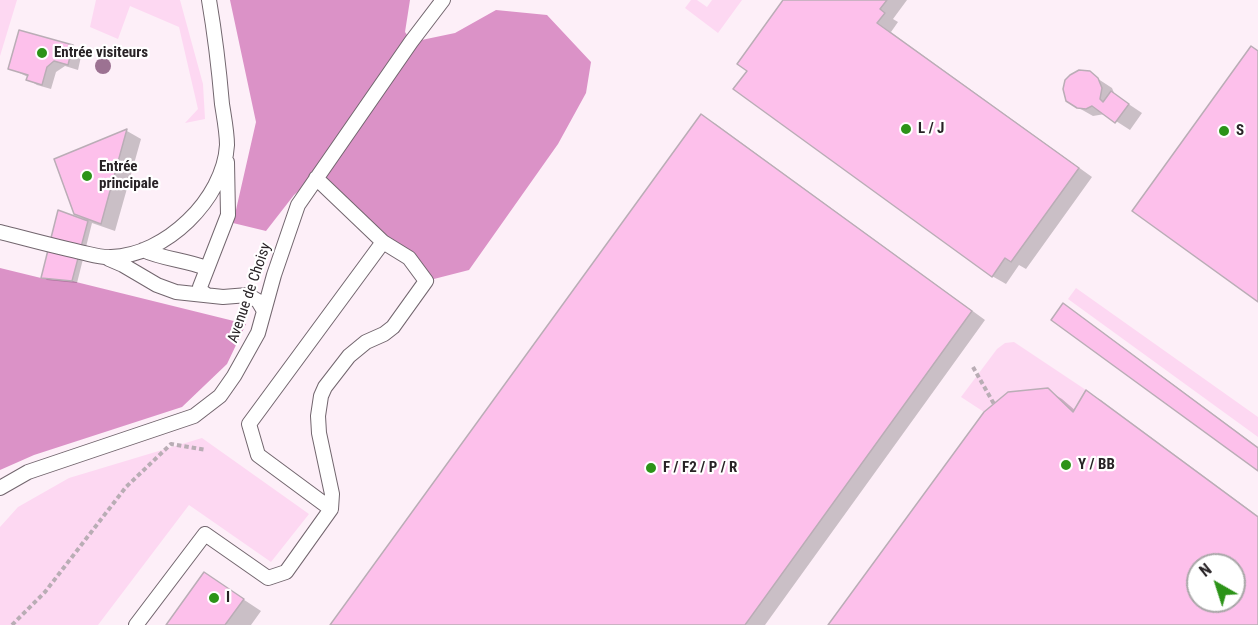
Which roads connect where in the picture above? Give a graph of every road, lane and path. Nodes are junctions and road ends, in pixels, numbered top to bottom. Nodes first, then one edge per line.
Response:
1 (209, 0) edge
2 (443, 0) edge
3 (227, 145) junction
4 (316, 178) junction
5 (0, 232) edge
6 (383, 242) junction
7 (143, 250) junction
8 (104, 257) junction
9 (206, 268) junction
10 (207, 295) junction
11 (264, 311) junction
12 (974, 367) dead end
13 (994, 404) dead end
14 (206, 450) dead end
15 (0, 488) edge
16 (331, 509) junction
17 (12, 625) edge
18 (136, 625) edge

1 - 3 lane
2 - 4 lane, Avenue de Choisy
3 - 7 lane
3 - 9 lane
4 - 6 lane
4 - 11 lane, Avenue de Choisy
5 - 8 lane
6 - 16 lane
6 - 16 lane
7 - 8 lane
7 - 9 lane
8 - 10 lane
9 - 10 lane
10 - 11 lane
11 - 15 lane, Avenue de Choisy
12 - 13 path
14 - 17 path
16 - 18 lane

